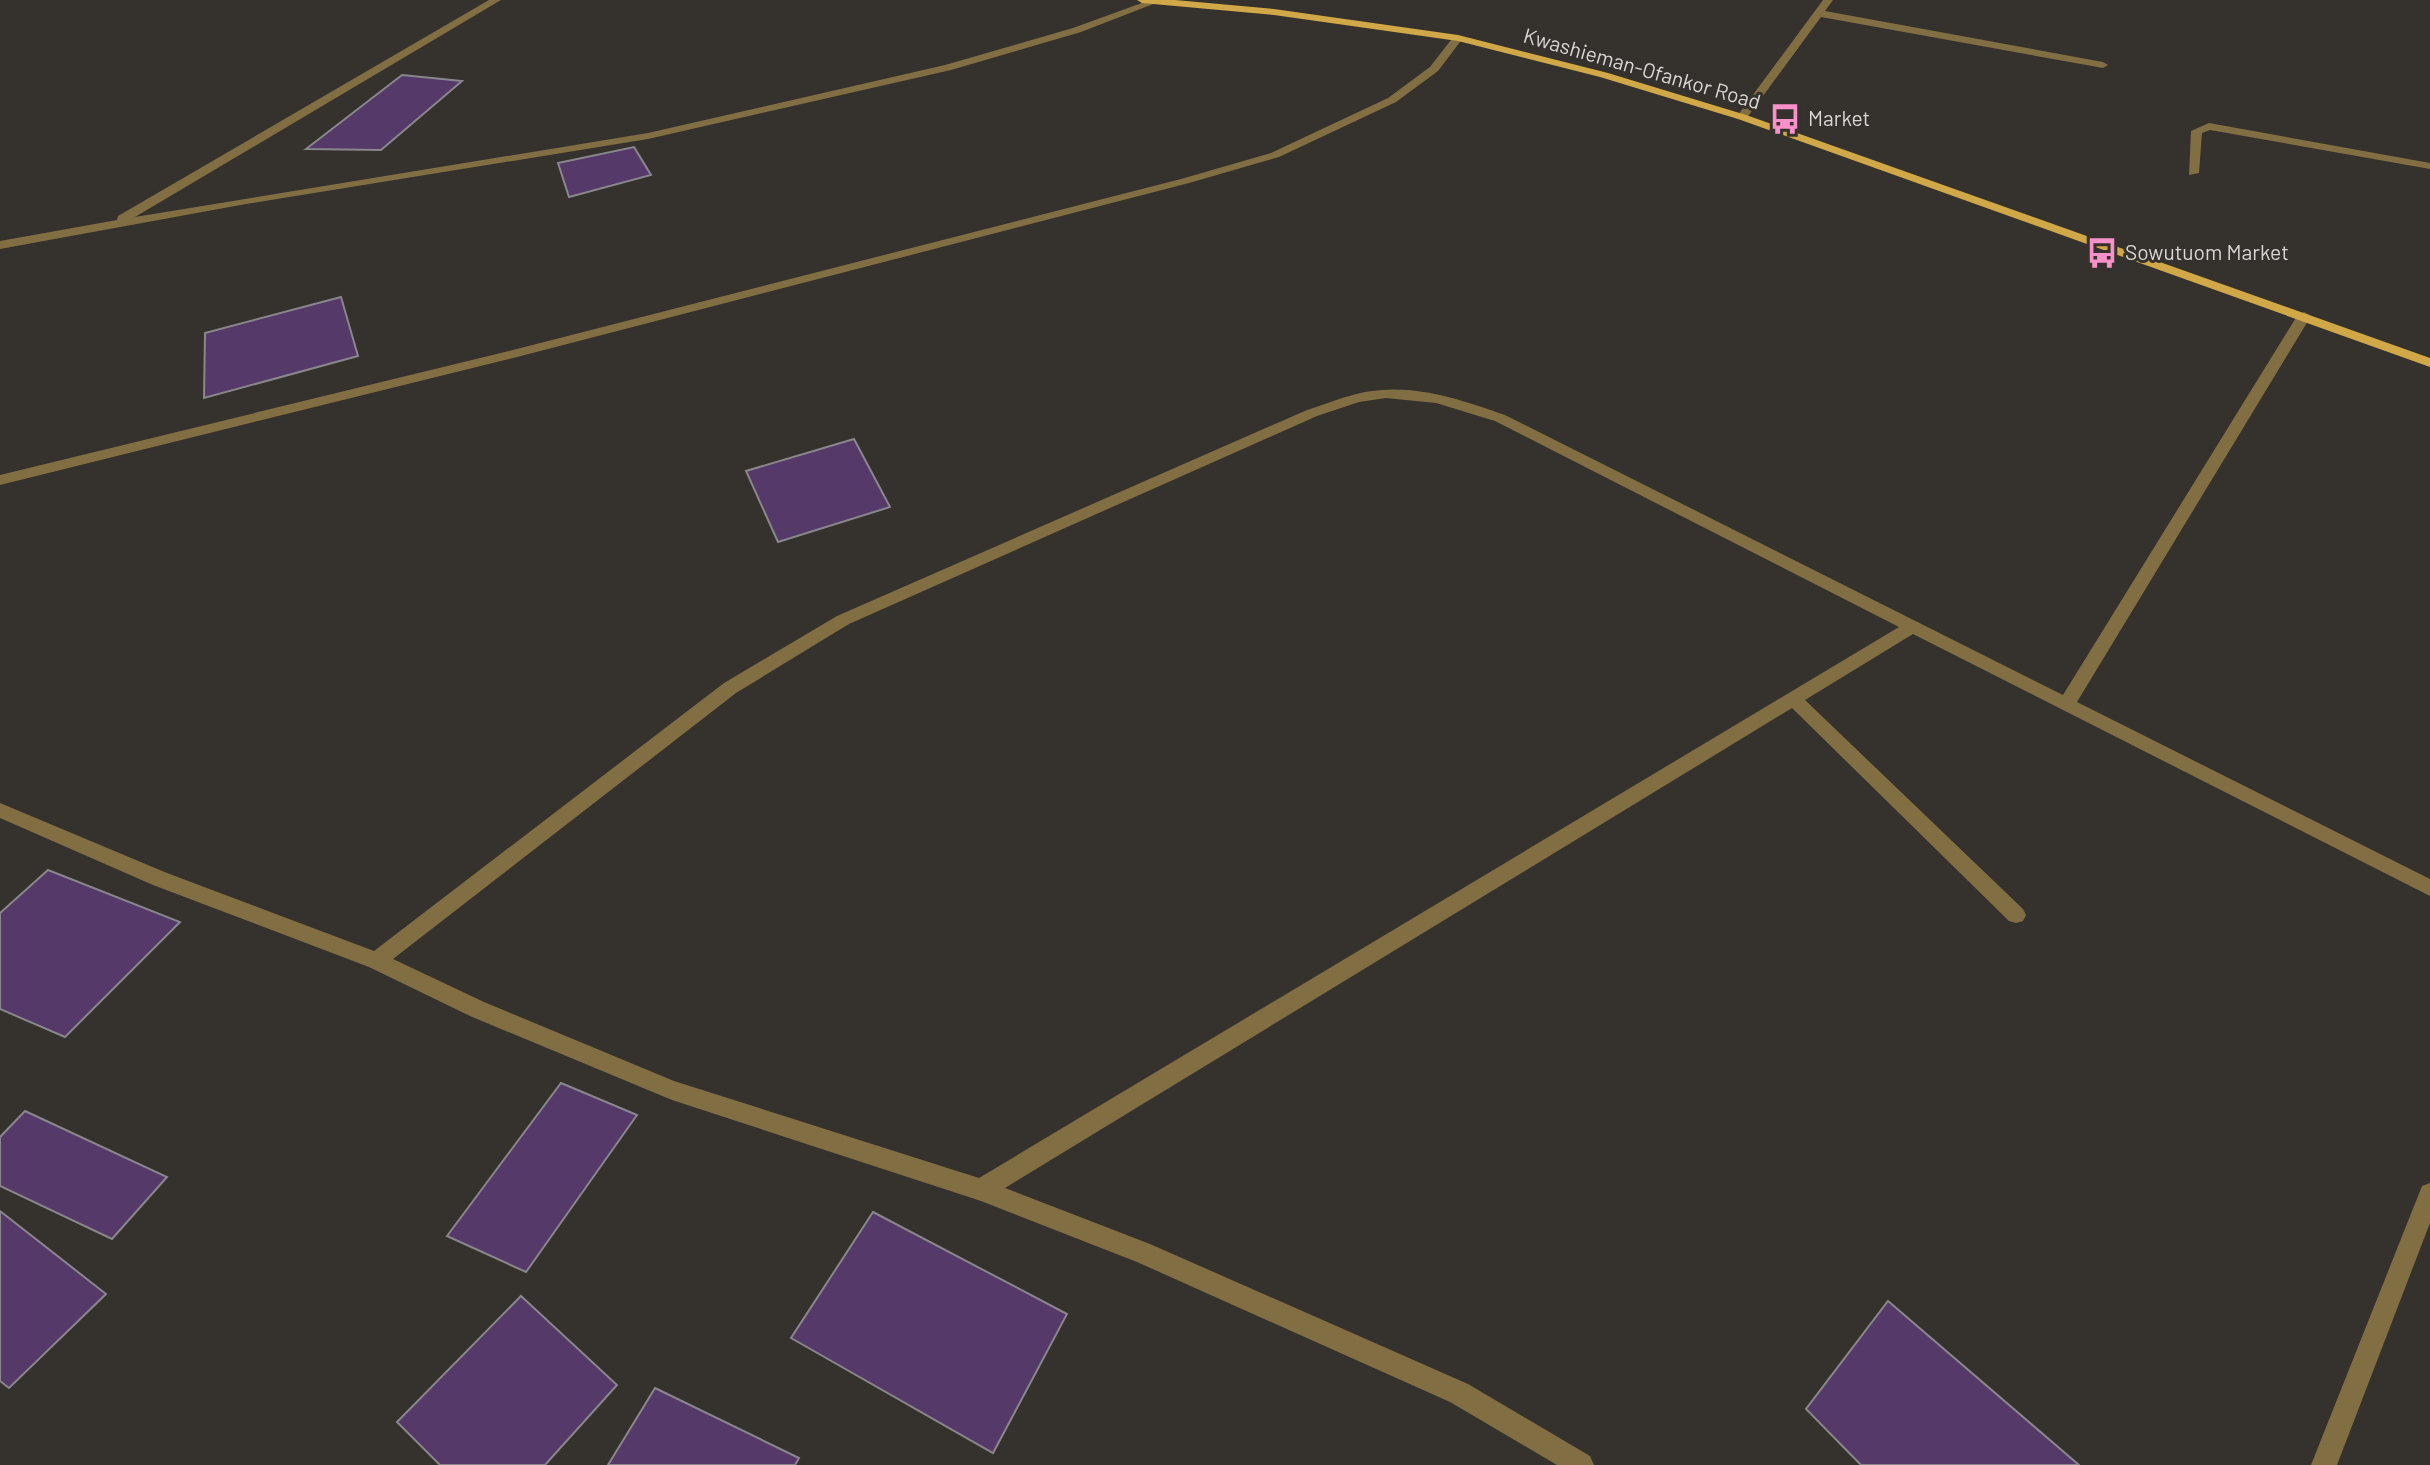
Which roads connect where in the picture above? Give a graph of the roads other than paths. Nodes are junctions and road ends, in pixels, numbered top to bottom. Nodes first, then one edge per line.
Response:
1 (496, 0) edge
2 (1142, 0) edge
3 (1828, 0) edge
4 (1156, 1) edge
5 (1818, 13) junction
6 (1458, 38) junction
7 (2104, 65) dead end
8 (1742, 117) junction
9 (2430, 166) edge
10 (2193, 173) dead end
11 (113, 225) junction
12 (0, 245) edge
13 (2304, 316) junction
14 (2430, 363) edge
15 (0, 480) edge
16 (1912, 627) junction
17 (1793, 699) junction
18 (2066, 705) junction
19 (0, 810) edge
20 (2430, 888) edge
21 (2016, 915) dead end
22 (376, 961) junction
23 (981, 1190) junction
24 (2430, 1194) edge
25 (1581, 1465) edge
26 (2324, 1465) edge

1 - 11 street
2 - 4 main road, Kwashieman-Ofankor Road
3 - 5 street
4 - 6 main road, Kwashieman-Ofankor Road
4 - 11 street
5 - 7 street
5 - 8 street
6 - 8 main road, Kwashieman-Ofankor Road
6 - 15 street
8 - 13 main road, Kwashieman-Ofankor Road
9 - 10 street
11 - 12 street
13 - 14 main road, Kwashieman-Ofankor Road
13 - 18 street
16 - 17 street
16 - 18 street
16 - 22 street
17 - 21 street
17 - 23 street
18 - 20 street
19 - 22 street
22 - 23 street
23 - 25 street
24 - 26 street

